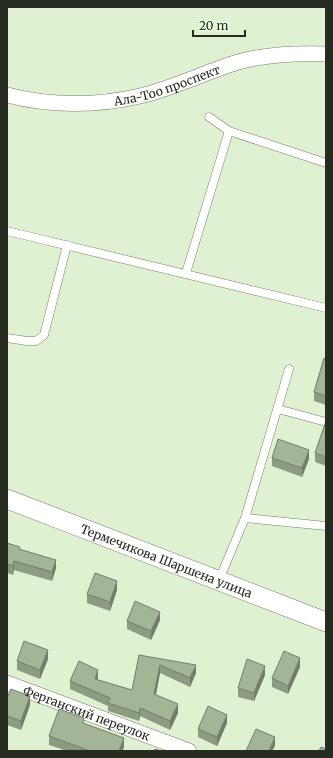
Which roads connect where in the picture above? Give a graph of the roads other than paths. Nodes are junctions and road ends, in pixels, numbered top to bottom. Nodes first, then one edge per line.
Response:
1 (326, 54) edge
2 (7, 96) edge
3 (209, 117) dead end
4 (229, 131) junction
5 (326, 163) edge
6 (7, 231) edge
7 (67, 245) junction
8 (186, 273) junction
9 (326, 308) edge
10 (7, 338) edge
11 (289, 369) dead end
12 (278, 409) junction
13 (326, 422) edge
14 (7, 499) edge
15 (245, 518) junction
16 (326, 526) edge
17 (219, 580) junction
18 (326, 622) edge
19 (7, 683) edge
20 (189, 751) edge

1 - 2 street, Ала-Тоо проспект
3 - 4 lane
4 - 5 lane
4 - 8 lane
6 - 7 lane
7 - 8 lane
7 - 10 lane
8 - 9 lane
11 - 12 lane
12 - 13 lane
12 - 15 lane
14 - 17 street, Термечикова Шаршена улица
15 - 16 lane
15 - 17 lane
17 - 18 street, Термечикова Шаршена улица
19 - 20 street, Ферганский переулок

